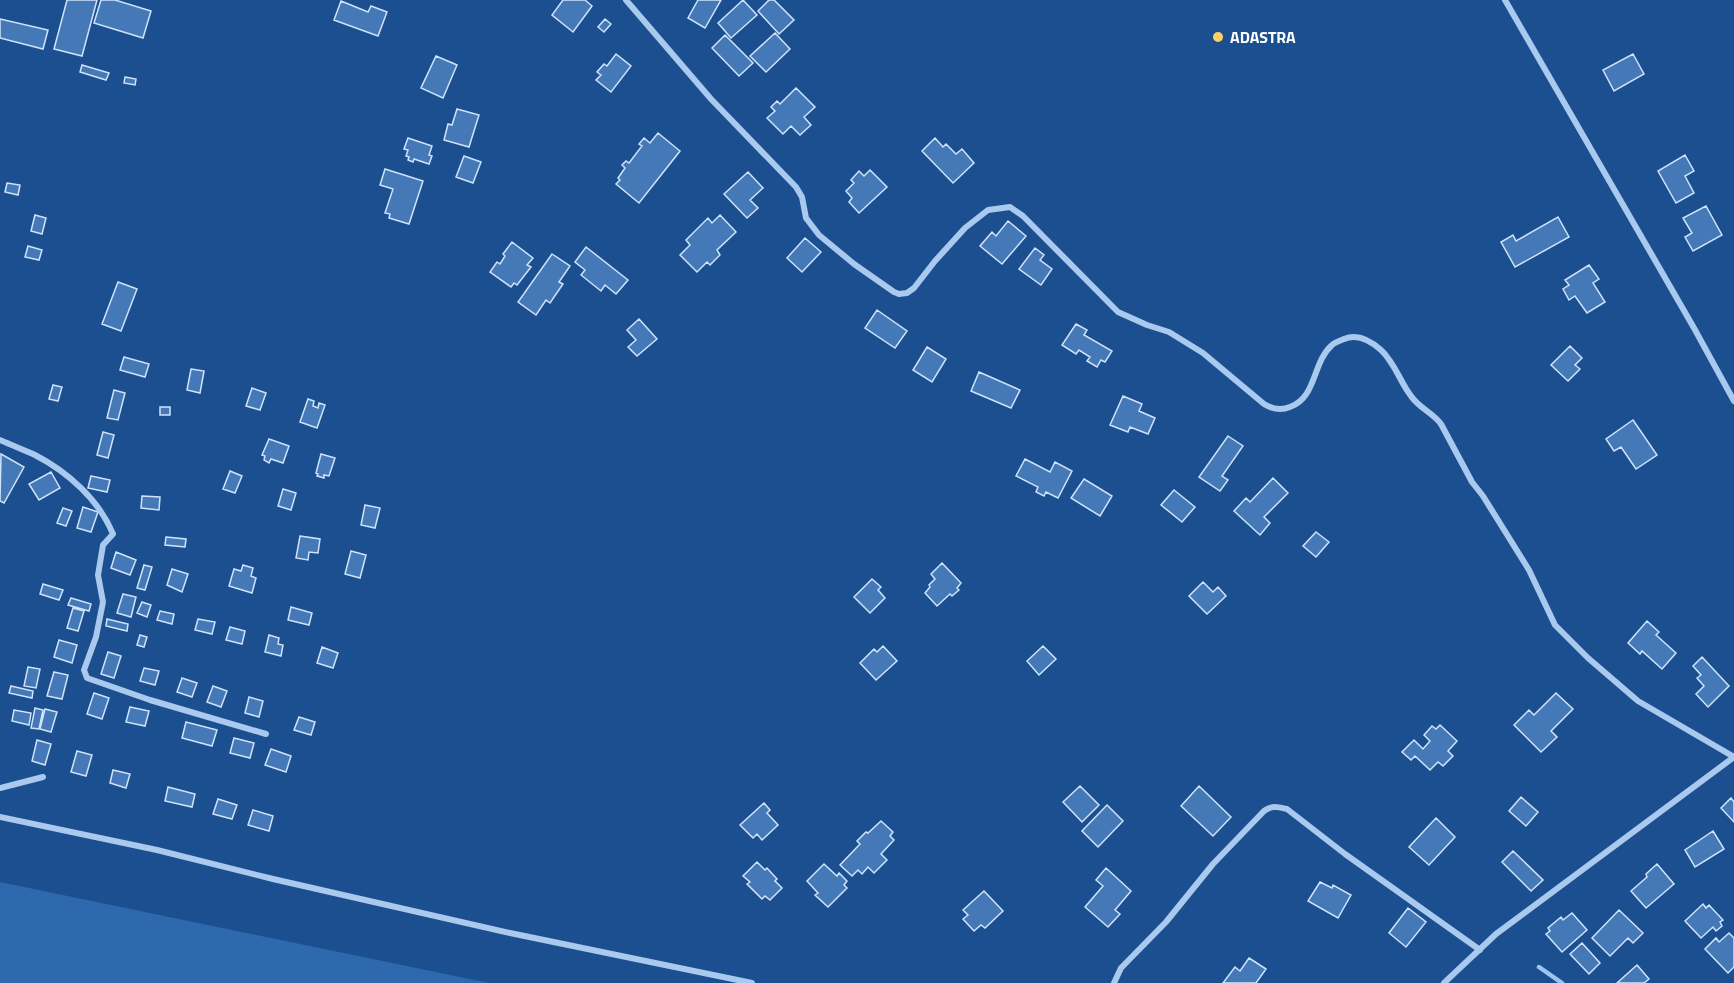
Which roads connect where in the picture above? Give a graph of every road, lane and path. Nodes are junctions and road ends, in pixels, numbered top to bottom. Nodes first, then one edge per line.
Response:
1 (626, 0) edge
2 (1505, 0) edge
3 (1734, 401) edge
4 (0, 440) edge
5 (266, 734) dead end
6 (1734, 757) edge
7 (43, 777) dead end
8 (0, 788) edge
9 (0, 817) edge
10 (1480, 950) junction
11 (752, 983) edge
12 (1113, 983) edge
13 (1444, 983) edge

1 - 6 street
2 - 3 street
4 - 5 street
6 - 10 street
7 - 8 street
9 - 11 street
10 - 12 street
10 - 13 street

